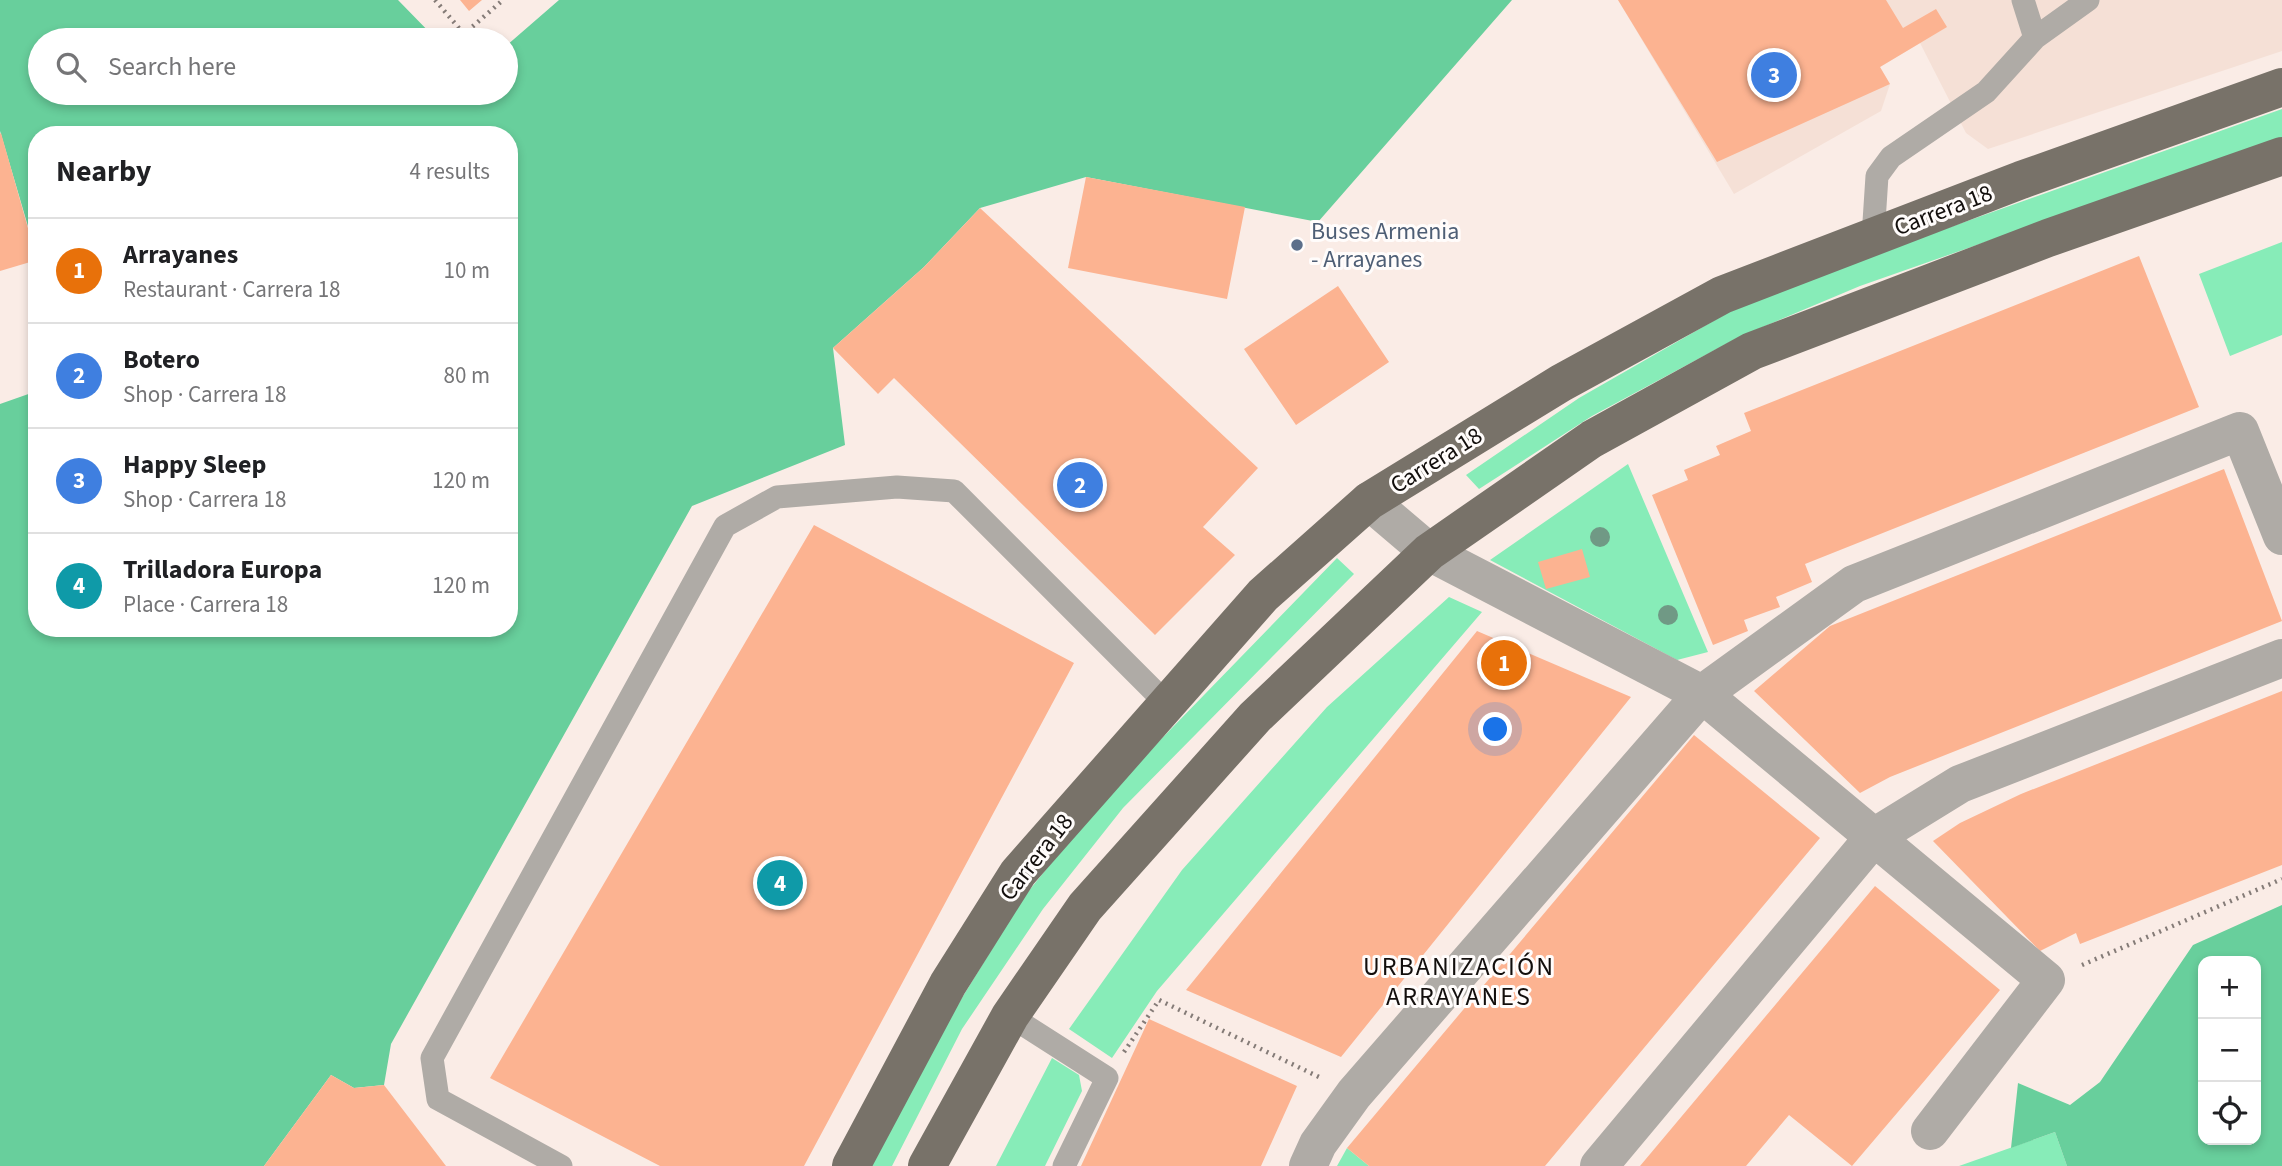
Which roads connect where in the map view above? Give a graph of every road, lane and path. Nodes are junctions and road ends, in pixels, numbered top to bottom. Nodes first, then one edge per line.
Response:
1 (435, 0) edge
2 (503, 0) edge
3 (2023, 0) edge
4 (2088, 0) edge
5 (459, 28) edge
6 (471, 28) edge
7 (2035, 38) junction
8 (2282, 87) edge
9 (2282, 156) edge
10 (1873, 237) junction
11 (1369, 501) junction
12 (2282, 536) edge
13 (1430, 552) junction
14 (2282, 658) edge
15 (1702, 694) junction
16 (1166, 703) junction
17 (1874, 837) junction
18 (2282, 880) edge
19 (2046, 980) junction
20 (1010, 1016) junction
21 (1107, 1078) junction
22 (1354, 1094) junction
23 (1930, 1131) dead end
24 (561, 1166) edge
25 (851, 1166) edge
26 (927, 1166) edge
27 (1064, 1166) edge
28 (1308, 1166) edge
29 (1599, 1166) edge

1 - 5 path
2 - 6 path
3 - 7 lane
4 - 7 lane
7 - 10 lane
8 - 10 main road, Carrera 18
9 - 13 main road
10 - 11 main road, Carrera 18
11 - 13 street
11 - 16 main road, Carrera 18
12 - 15 street
13 - 15 street
13 - 20 main road
14 - 17 street
15 - 17 street
15 - 22 street
16 - 24 lane
16 - 25 main road, Carrera 18
17 - 19 street
17 - 29 street
18 - 19 path
19 - 23 street
20 - 21 lane
20 - 26 main road
21 - 22 path
21 - 27 lane
22 - 28 street

